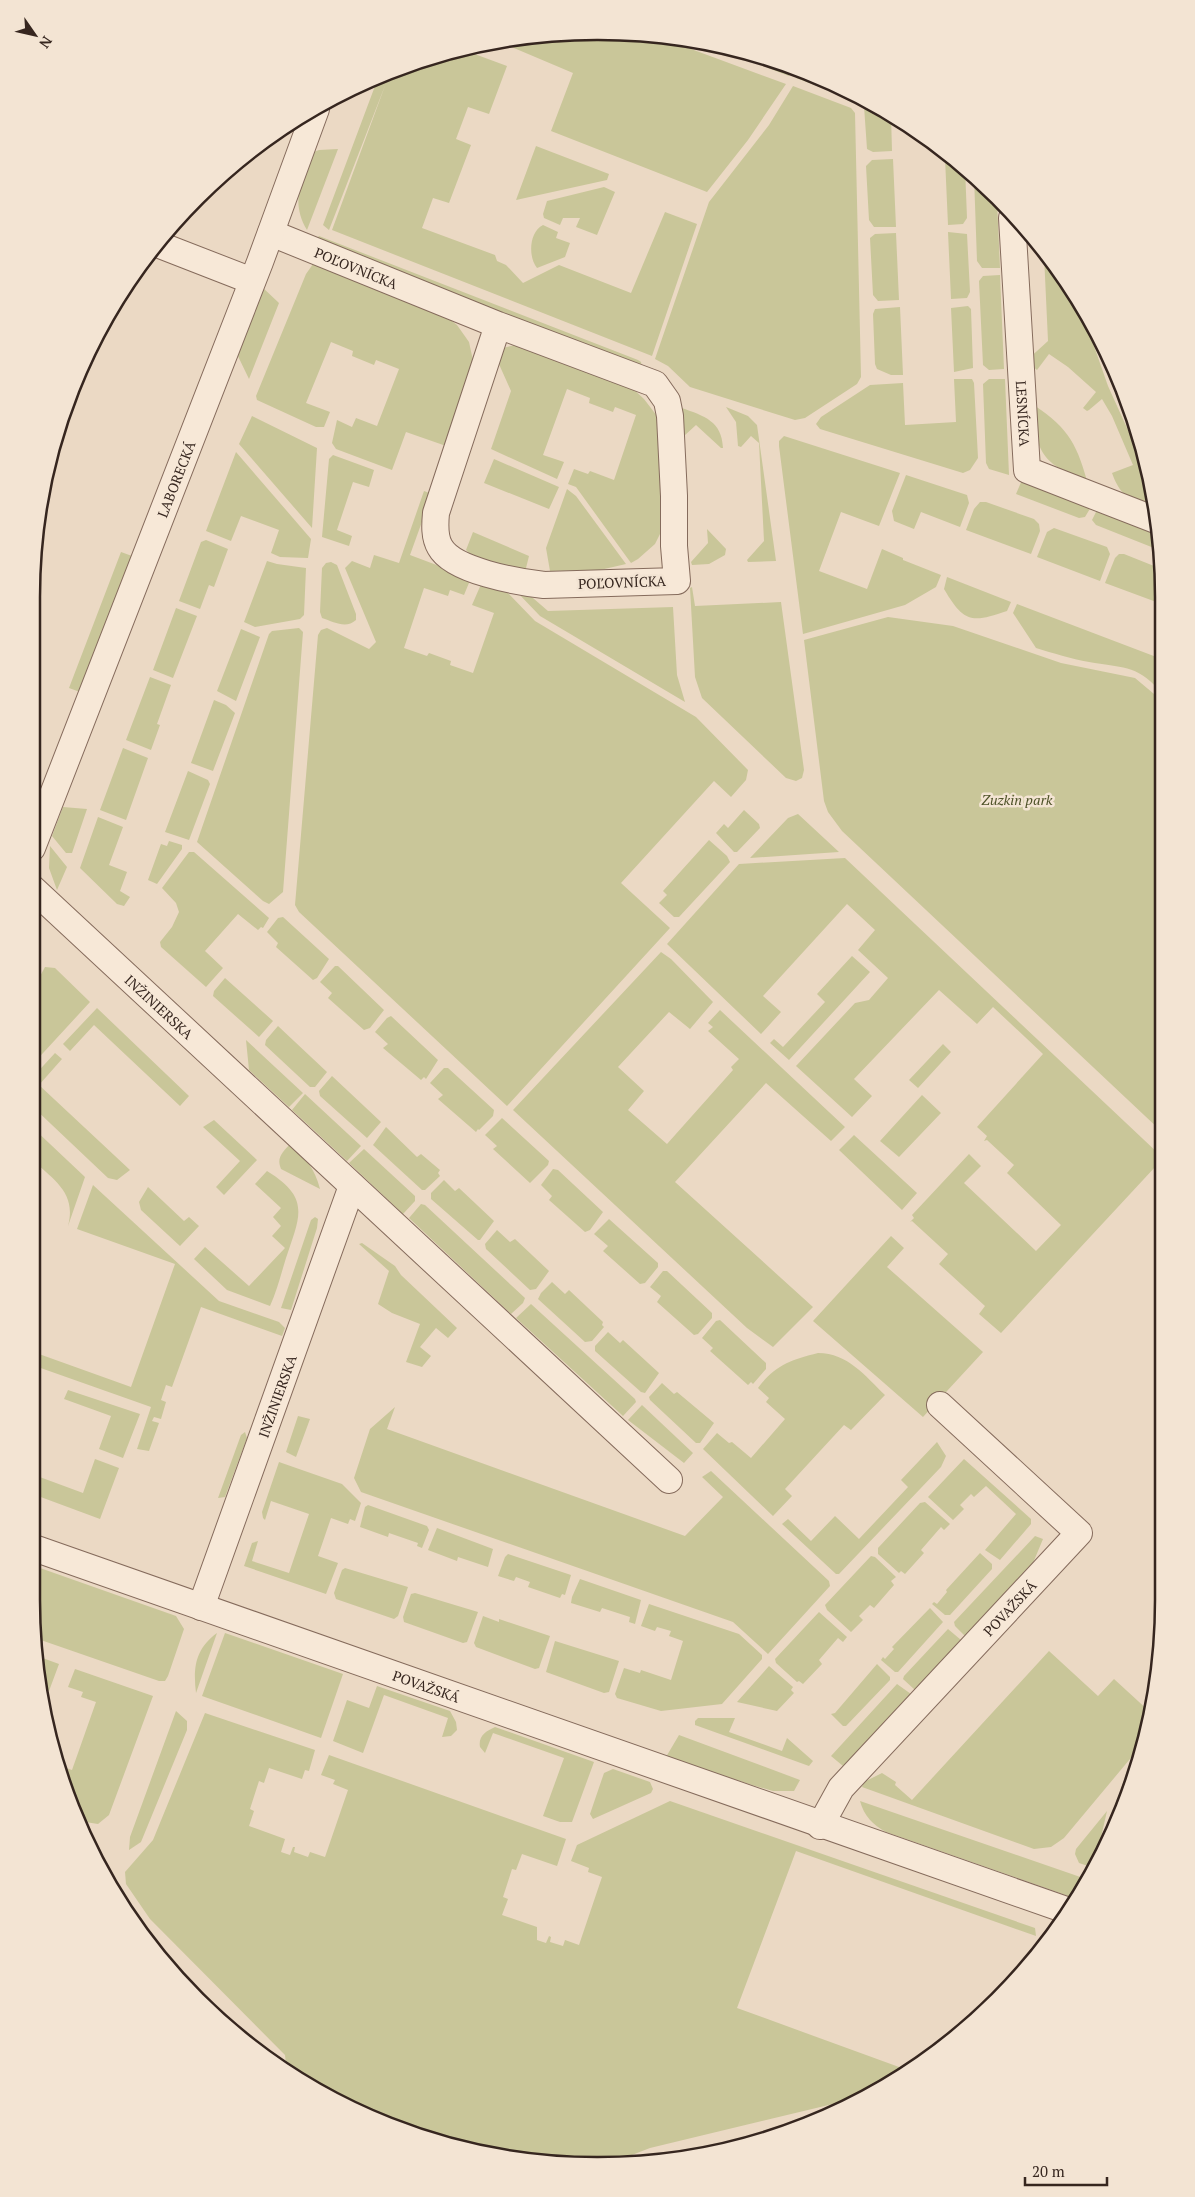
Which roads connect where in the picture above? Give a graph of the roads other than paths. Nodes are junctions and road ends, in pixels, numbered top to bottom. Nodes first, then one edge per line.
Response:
1 (312, 119) edge
2 (1012, 225) edge
3 (270, 233) junction
4 (164, 247) edge
5 (252, 282) junction
6 (498, 325) junction
7 (1149, 517) edge
8 (40, 827) edge
9 (40, 895) edge
10 (352, 1186) junction
11 (940, 1405) dead end
12 (669, 1480) dead end
13 (40, 1550) edge
14 (202, 1607) junction
15 (820, 1826) junction
16 (1061, 1908) edge

1 - 3 street, LABORECKÁ
2 - 7 street, LESNÍCKA
3 - 5 street, LABORECKÁ
3 - 6 street, POĽOVNÍCKA
4 - 5 street
5 - 8 street, LABORECKÁ
6 - 6 street, POĽOVNÍCKA
9 - 10 street, INŽINIERSKA
10 - 12 street, INŽINIERSKA
10 - 14 street, INŽINIERSKA
11 - 15 street, POVAŽSKÁ
13 - 14 street, POVAŽSKÁ
14 - 15 street, POVAŽSKÁ
15 - 16 street, POVAŽSKÁ

